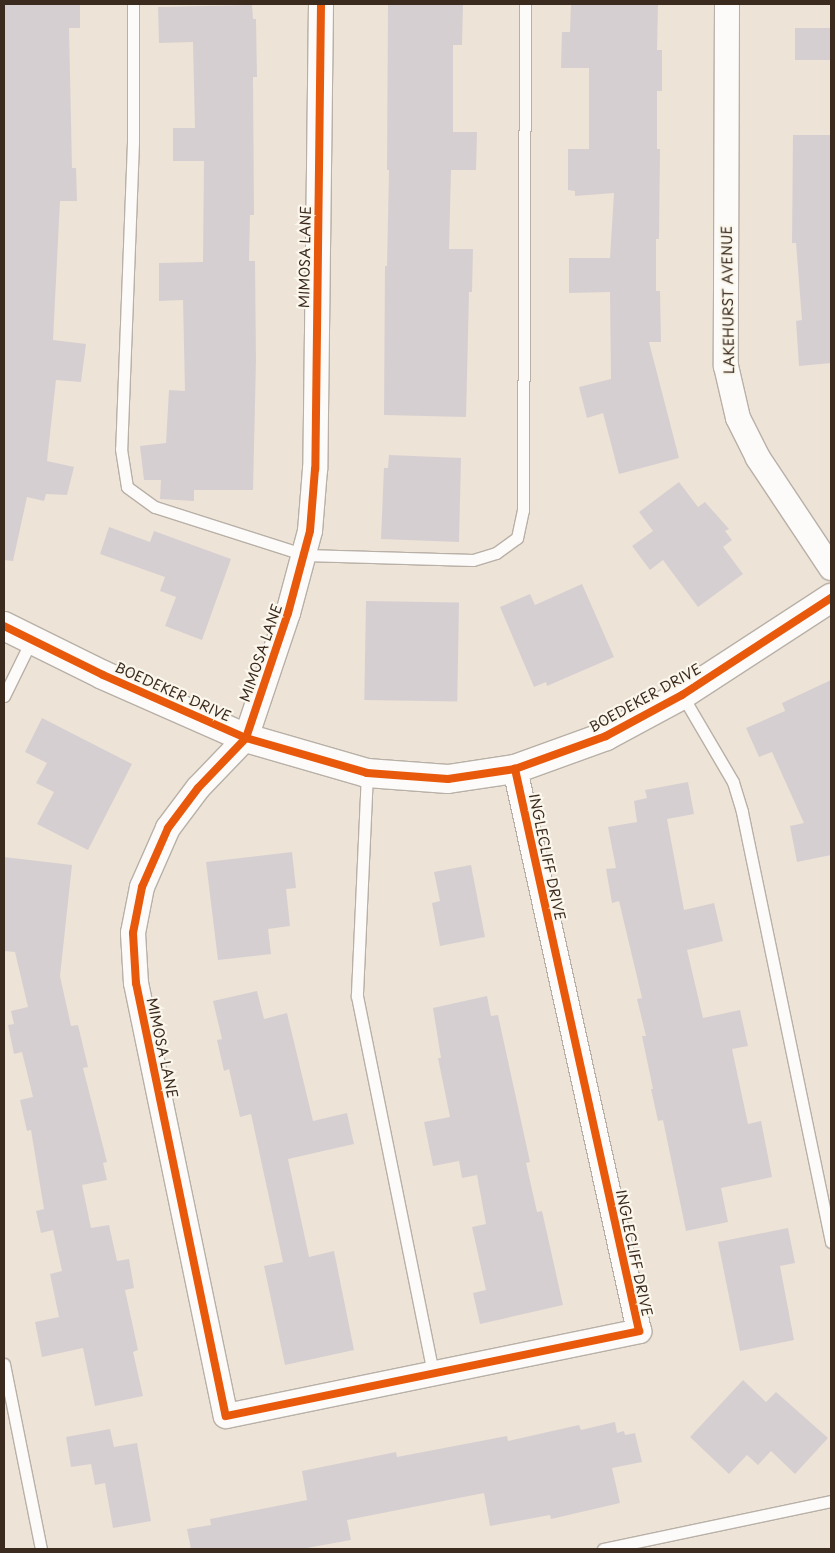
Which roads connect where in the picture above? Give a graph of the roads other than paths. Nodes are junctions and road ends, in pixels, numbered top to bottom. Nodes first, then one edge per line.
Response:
1 (133, 4) edge
2 (321, 4) edge
3 (525, 4) edge
4 (727, 4) edge
5 (305, 555) junction
6 (831, 568) edge
7 (831, 598) edge
8 (4, 626) edge
9 (32, 640) junction
10 (682, 695) junction
11 (4, 696) edge
12 (246, 738) junction
13 (515, 769) junction
14 (367, 773) junction
15 (831, 1242) edge
16 (4, 1364) edge
17 (433, 1373) junction
18 (226, 1416) joint
19 (831, 1501) edge
20 (41, 1549) edge
21 (603, 1549) edge

1 - 5 lane
2 - 5 street, MIMOSA LANE
3 - 5 lane
4 - 6 street, LAKEHURST AVENUE
5 - 12 street, MIMOSA LANE
7 - 10 street, BOEDEKER DRIVE
8 - 9 street, BOEDEKER DRIVE
9 - 11 lane
9 - 12 street, BOEDEKER DRIVE
10 - 13 street, BOEDEKER DRIVE
10 - 15 lane
12 - 14 street, BOEDEKER DRIVE
12 - 18 street, MIMOSA LANE
13 - 14 street, BOEDEKER DRIVE
13 - 17 street, INGLECLIFF DRIVE
14 - 17 lane
16 - 20 lane
17 - 18 street, INGLECLIFF DRIVE
19 - 21 lane

